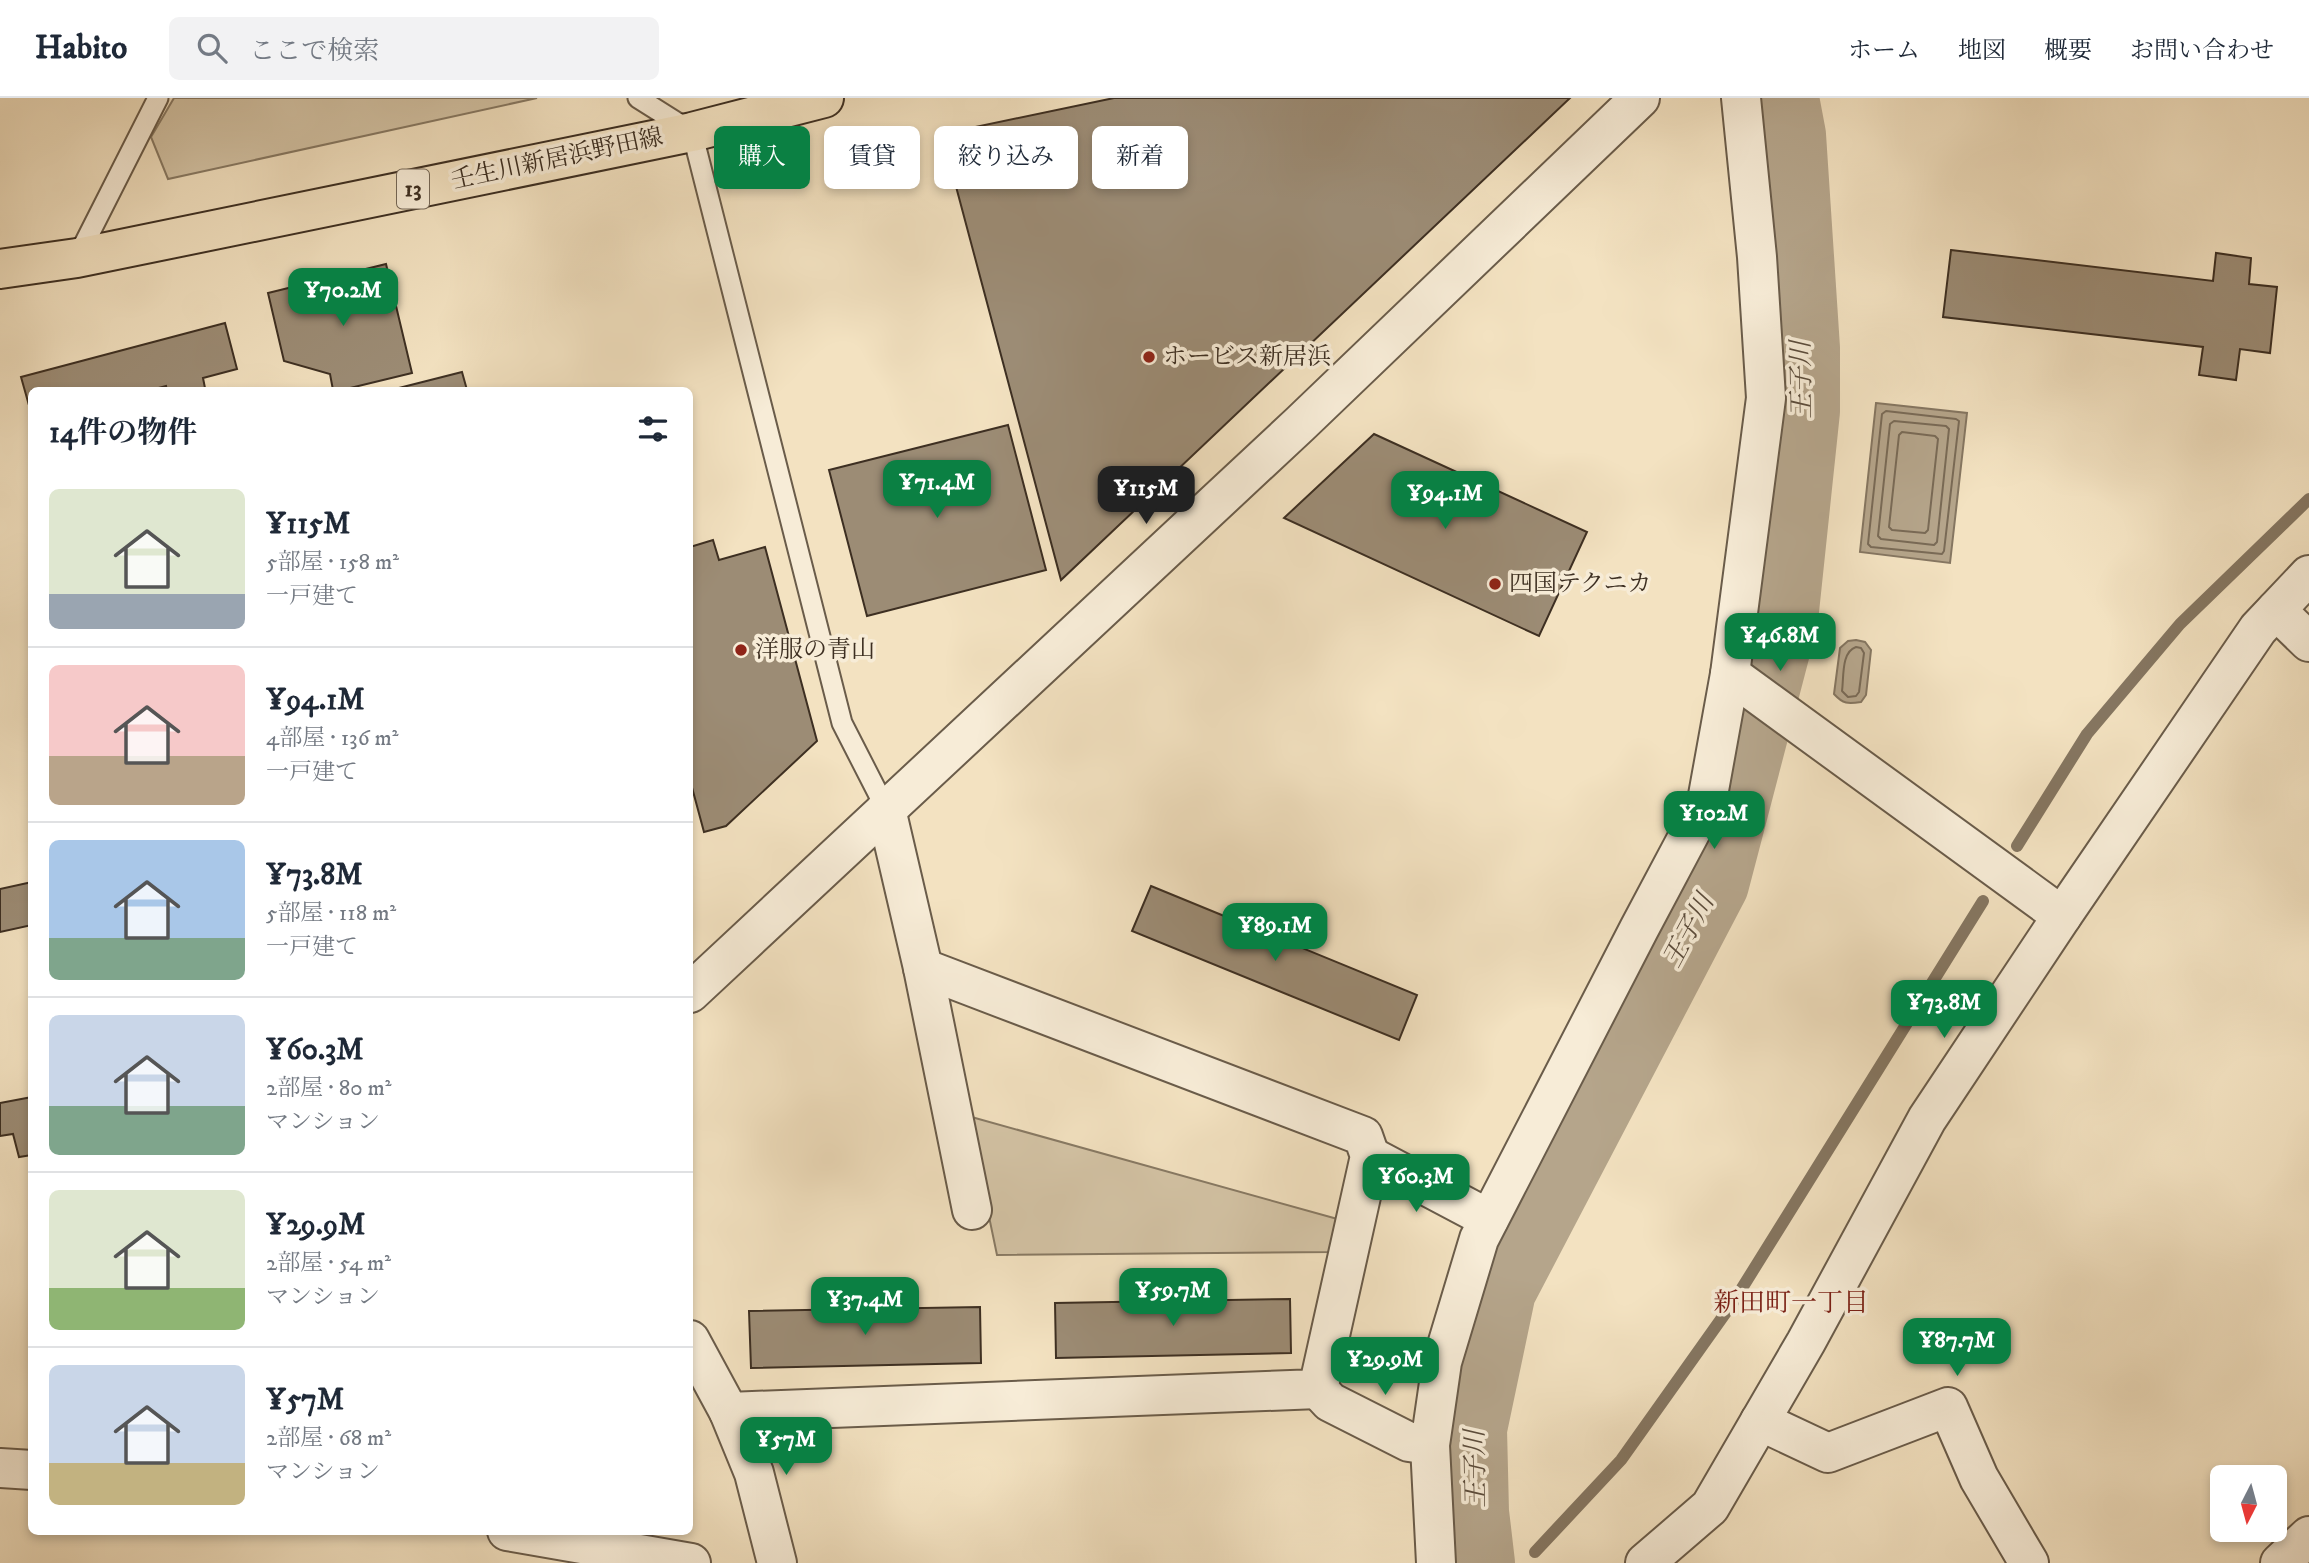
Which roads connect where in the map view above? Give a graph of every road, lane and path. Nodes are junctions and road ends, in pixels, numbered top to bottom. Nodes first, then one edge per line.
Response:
1 (158, 98) edge
2 (638, 98) edge
3 (824, 98) edge
4 (1640, 98) edge
5 (1741, 98) edge
6 (692, 132) junction
7 (77, 258) junction
8 (0, 269) edge
9 (2309, 575) edge
10 (2276, 610) junction
11 (2309, 642) edge
12 (1731, 675) junction
13 (886, 809) junction
14 (2062, 916) junction
15 (923, 968) junction
16 (693, 989) edge
17 (1370, 1156) junction
18 (972, 1210) dead end
19 (1489, 1220) junction
20 (693, 1346) edge
21 (1318, 1389) junction
22 (729, 1412) junction
23 (1760, 1421) junction
24 (1430, 1445) junction
25 (530, 1535) edge
26 (2309, 1536) edge
27 (691, 1563) edge
28 (777, 1563) edge
29 (1436, 1563) edge
30 (1644, 1563) edge
31 (2029, 1563) edge
32 (2280, 1563) edge

1 - 7 lane
2 - 6 lane
3 - 6 main road, 壬生川新居浜野田線 / 13
4 - 13 street
5 - 12 street
6 - 7 main road, 壬生川新居浜野田線 / 13
6 - 13 lane
7 - 8 main road, 壬生川新居浜野田線 / 13
9 - 10 street
10 - 11 street
10 - 14 street
12 - 14 street
12 - 19 street
13 - 15 street
13 - 16 street
14 - 23 street
15 - 17 street
15 - 18 street
17 - 19 street
17 - 21 street
19 - 24 street
20 - 22 street
21 - 22 street
21 - 24 street
22 - 28 street
23 - 30 street
23 - 31 street
24 - 29 street
25 - 27 street
26 - 32 street

